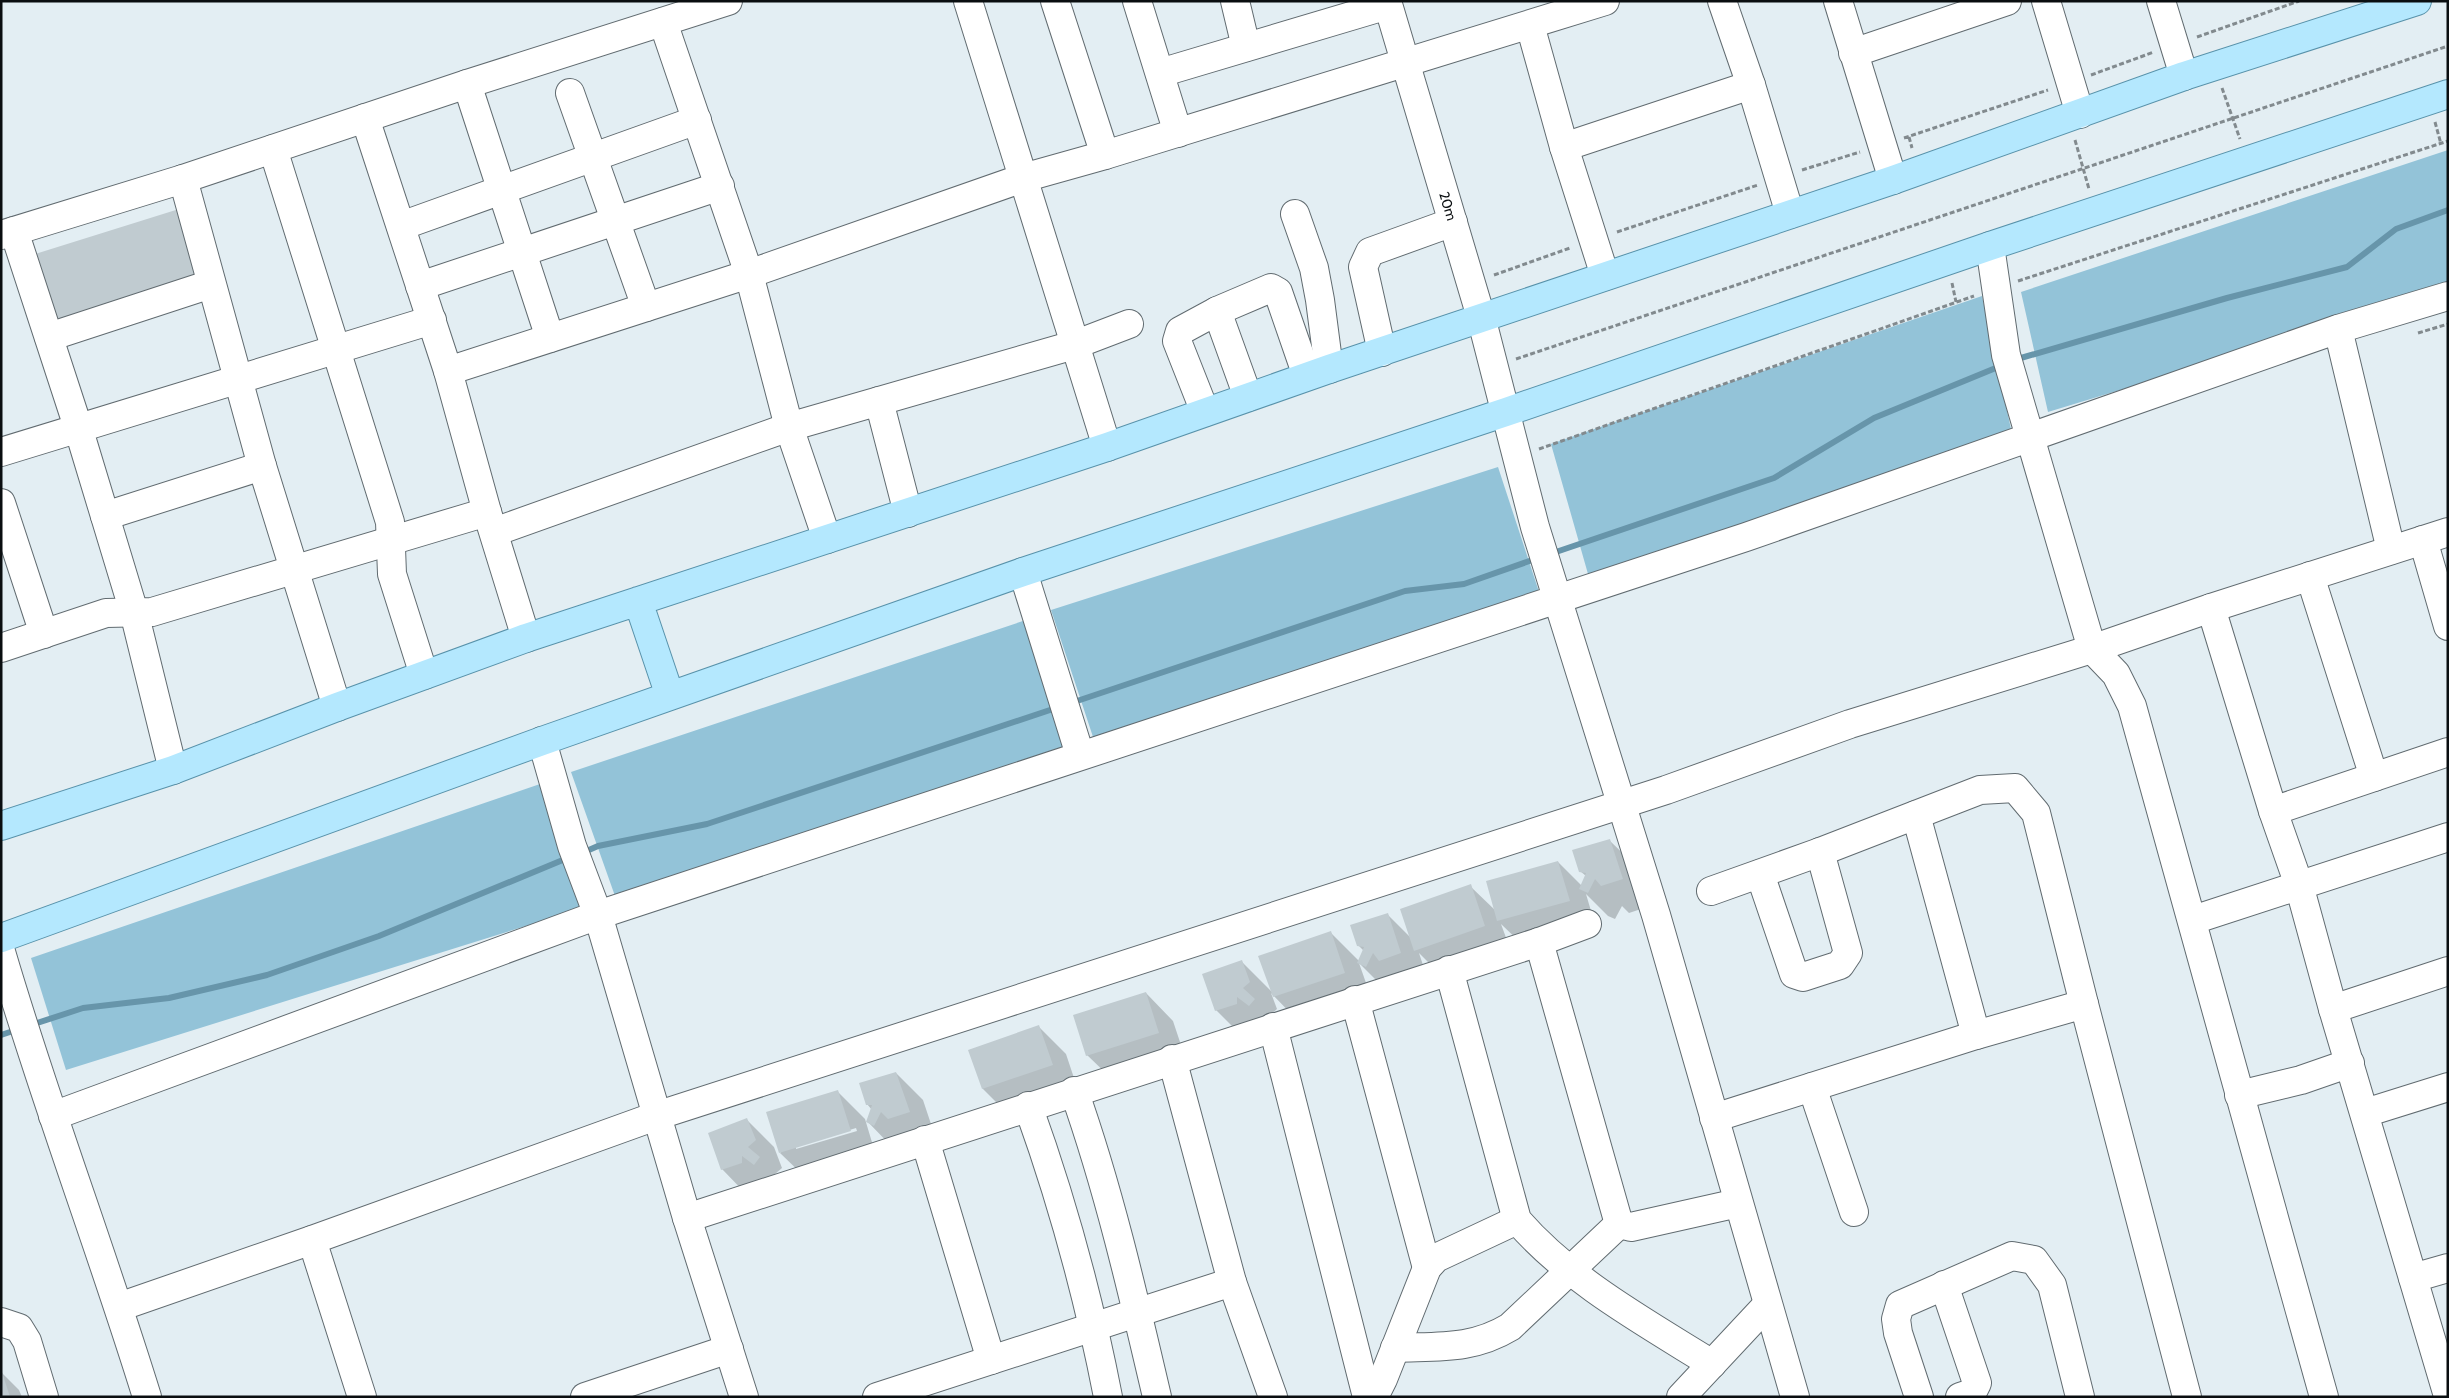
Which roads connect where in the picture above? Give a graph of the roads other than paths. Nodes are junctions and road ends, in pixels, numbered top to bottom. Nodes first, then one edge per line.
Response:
1 (728, 1) edge
2 (968, 1) edge
3 (1055, 1) edge
4 (1137, 1) edge
5 (1235, 1) edge
6 (1605, 1) edge
7 (1722, 1) edge
8 (1838, 1) edge
9 (2007, 1) edge
10 (2046, 1) edge
11 (2160, 1) edge
12 (2417, 1) edge
13 (1388, 3) edge
14 (664, 22) junction
15 (1530, 25) junction
16 (1246, 47) junction
17 (1853, 53) junction
18 (1405, 64) junction
19 (1160, 72) junction
20 (2184, 76) junction
21 (467, 84) junction
22 (1751, 85) junction
23 (570, 93) dead end
24 (2448, 94) edge
25 (2074, 116) junction
26 (365, 118) junction
27 (697, 120) junction
28 (1178, 133) junction
29 (1564, 147) junction
30 (273, 149) junction
31 (1105, 155) junction
32 (593, 157) junction
33 (1023, 178) junction
34 (183, 179) junction
35 (1893, 180) junction
36 (720, 186) junction
37 (502, 190) junction
38 (1295, 214) dead end
39 (1790, 214) junction
40 (616, 221) junction
41 (1453, 222) junction
42 (401, 226) junction
43 (8, 233) edge
44 (1990, 246) junction
45 (522, 252) junction
46 (749, 274) junction
47 (1605, 276) junction
48 (211, 284) junction
49 (420, 286) junction
50 (2448, 296) edge
51 (646, 307) junction
52 (1217, 311) junction
53 (1481, 317) junction
54 (432, 320) junction
55 (1129, 324) dead end
56 (2338, 329) junction
57 (49, 337) junction
58 (550, 338) junction
59 (1074, 345) junction
60 (336, 349) junction
61 (1382, 352) junction
62 (448, 371) junction
63 (1318, 373) junction
64 (238, 379) junction
65 (1248, 397) junction
66 (879, 402) junction
67 (1205, 412) junction
68 (1506, 412) junction
69 (78, 427) junction
70 (789, 427) junction
71 (2031, 437) junction
72 (1108, 447) junction
73 (1, 452) edge
74 (262, 466) junction
75 (1, 504) edge
76 (908, 513) junction
77 (105, 516) junction
78 (491, 522) junction
79 (2435, 536) edge
80 (827, 539) junction
81 (391, 542) junction
82 (2392, 550) junction
83 (293, 569) junction
84 (1022, 572) junction
85 (2310, 576) junction
86 (1558, 599) junction
87 (638, 601) junction
88 (2211, 608) junction
89 (134, 612) junction
90 (2448, 626) edge
91 (44, 634) junction
92 (526, 638) junction
93 (1, 648) edge
94 (2092, 649) junction
95 (424, 675) junction
96 (670, 696) junction
97 (336, 707) junction
98 (542, 741) junction
99 (2448, 752) edge
100 (1080, 755) junction
101 (173, 770) junction
102 (2374, 777) junction
103 (1621, 803) junction
104 (2273, 811) junction
105 (1916, 815) junction
106 (1, 826) edge
107 (2448, 837) edge
108 (1820, 852) junction
109 (1760, 874) junction
110 (2300, 884) junction
111 (1711, 891) dead end
112 (598, 915) junction
113 (2193, 920) junction
114 (1587, 924) dead end
115 (1, 938) edge
116 (1539, 942) junction
117 (1, 952) edge
118 (1449, 970) junction
119 (2448, 972) edge
120 (1355, 1000) junction
121 (2084, 1004) junction
122 (2333, 1009) junction
123 (1273, 1027) junction
124 (1976, 1035) junction
125 (1172, 1059) junction
126 (2350, 1063) junction
127 (1812, 1087) junction
128 (2448, 1087) edge
129 (1074, 1091) junction
130 (2239, 1095) junction
131 (1028, 1106) junction
132 (2365, 1113) junction
133 (53, 1116) junction
134 (656, 1116) junction
135 (1714, 1118) junction
136 (925, 1140) junction
137 (1738, 1203) junction
138 (1854, 1212) dead end
139 (687, 1218) junction
140 (1517, 1220) junction
141 (1619, 1224) junction
142 (312, 1240) junction
143 (1427, 1268) junction
144 (2448, 1268) edge
145 (1570, 1270) junction
146 (2413, 1278) junction
147 (1232, 1282) junction
148 (1944, 1285) junction
149 (1767, 1305) junction
150 (119, 1306) junction
151 (1138, 1314) junction
152 (1, 1322) edge
153 (1094, 1326) junction
154 (1395, 1348) junction
155 (729, 1350) junction
156 (991, 1360) junction
157 (1712, 1364) junction
158 (2448, 1396) edge
159 (44, 1397) edge
160 (147, 1397) edge
161 (362, 1397) edge
162 (585, 1397) edge
163 (744, 1397) edge
164 (877, 1397) edge
165 (1108, 1397) edge
166 (1157, 1397) edge
167 (1273, 1397) edge
168 (1367, 1397) edge
169 (1374, 1397) edge
170 (1681, 1397) edge
171 (1795, 1397) edge
172 (1919, 1397) edge
173 (1960, 1397) edge
174 (2080, 1397) edge
175 (2187, 1397) edge
176 (2324, 1397) edge

1 - 14 street
2 - 33 street
3 - 31 street
4 - 19 street
5 - 16 street
6 - 15 street
7 - 22 street
8 - 17 street
9 - 17 street
10 - 25 street
11 - 20 street
12 - 20 main road
13 - 16 street
13 - 18 street, 20m
14 - 21 street
14 - 27 street
15 - 18 street
15 - 29 street
16 - 19 street
17 - 35 street
18 - 28 street
18 - 41 street, 20m
19 - 28 street
20 - 25 main road
21 - 26 street
21 - 37 street
22 - 29 street
22 - 39 street
23 - 32 street
24 - 44 main road
25 - 35 main road
26 - 30 street
26 - 42 street
27 - 32 street
27 - 36 street
28 - 31 street
29 - 47 street
30 - 34 street
30 - 60 street
31 - 33 street
32 - 37 street
32 - 40 street
33 - 46 street
33 - 59 street
34 - 43 street
34 - 48 street
35 - 39 main road
36 - 40 street
36 - 46 street
37 - 42 street
37 - 45 street
38 - 63 street
39 - 47 main road
40 - 45 street
40 - 51 street
41 - 53 street, 20m
41 - 61 street
42 - 49 street
43 - 57 street
44 - 68 main road
44 - 71 street
45 - 49 street
45 - 58 street
46 - 51 street
46 - 70 street
47 - 53 main road
48 - 57 street
48 - 64 street
49 - 54 street
50 - 56 street
51 - 58 street
52 - 63 street
52 - 65 street
52 - 67 street
53 - 61 main road
53 - 68 street, 20m
54 - 60 street
54 - 62 street
55 - 59 street
56 - 71 street
56 - 82 street
57 - 69 street
58 - 62 street
59 - 66 street
59 - 72 street
60 - 64 street
60 - 81 street
61 - 63 main road
62 - 78 street
63 - 65 main road
64 - 69 street
64 - 74 street
65 - 67 main road
66 - 70 street
66 - 76 street
67 - 72 main road
68 - 84 main road
68 - 86 street, 20m
69 - 73 street
69 - 77 street
70 - 78 street
70 - 80 street
71 - 86 street
71 - 94 street
72 - 76 main road
74 - 77 street
74 - 83 street
75 - 91 street
76 - 80 main road
77 - 89 street
78 - 81 street
78 - 92 street
79 - 82 street
79 - 90 street
80 - 87 main road
81 - 83 street
81 - 95 street
82 - 85 street
83 - 89 street
83 - 97 street
84 - 96 main road
84 - 100 street
85 - 88 street
85 - 102 street
86 - 100 street
86 - 103 street, 20m
87 - 92 main road
87 - 96 main road
88 - 94 street
88 - 104 street
89 - 91 street
89 - 101 street
91 - 93 street
92 - 95 main road
94 - 103 street
94 - 113 street
95 - 97 main road
96 - 98 main road
97 - 101 main road
98 - 112 street
98 - 115 main road
99 - 102 street
100 - 112 street
101 - 106 main road
102 - 104 street
103 - 134 street
103 - 135 street, 20m
104 - 110 street
105 - 108 street
105 - 121 street
105 - 124 street
107 - 110 street
108 - 109 street
108 - 109 street
109 - 111 street
110 - 113 street
110 - 122 street
112 - 133 street
112 - 134 street
113 - 130 street
114 - 116 street
116 - 118 street
116 - 141 street
117 - 133 street
118 - 120 street
118 - 140 street
119 - 122 street
120 - 123 street
120 - 143 street
121 - 124 street
121 - 175 street
122 - 126 street
123 - 125 street
123 - 168 street
124 - 127 street
125 - 129 street
125 - 147 street
126 - 130 street
126 - 132 street
127 - 135 street
127 - 138 street
128 - 132 street
129 - 131 street
129 - 151 street
130 - 176 street
131 - 136 street
131 - 153 street
132 - 146 street
133 - 150 street
134 - 139 street
134 - 142 street
135 - 137 street, 20m
136 - 139 street
136 - 156 street
137 - 141 street
137 - 149 street, 20m
139 - 155 street
140 - 143 street
140 - 145 street
141 - 145 street
142 - 150 street
142 - 161 street
143 - 154 street
144 - 146 street
145 - 154 street
145 - 157 street
146 - 158 street
147 - 151 street
147 - 167 street
148 - 172 street
148 - 173 street
148 - 174 street
149 - 157 street
149 - 171 street, 20m
150 - 160 street
151 - 153 street
151 - 166 street
152 - 159 street
153 - 156 street
153 - 165 street
154 - 169 street
155 - 162 street
155 - 163 street
156 - 164 street
157 - 170 street

